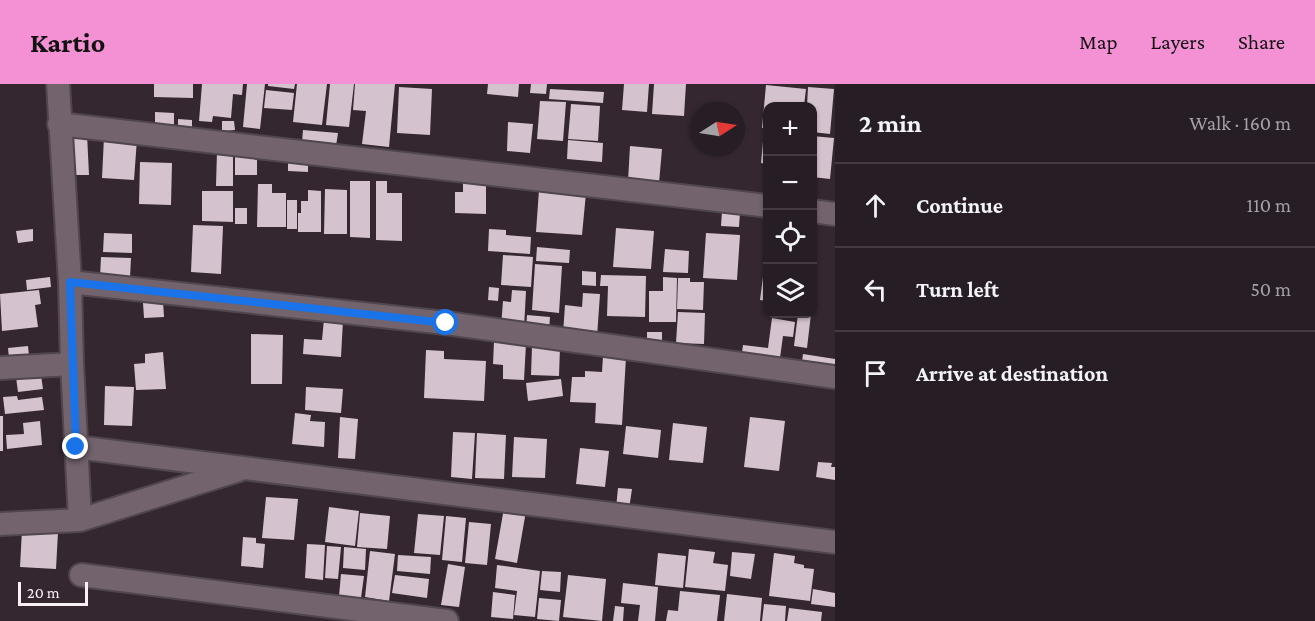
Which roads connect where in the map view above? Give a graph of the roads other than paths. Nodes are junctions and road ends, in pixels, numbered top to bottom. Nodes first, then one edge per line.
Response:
1 (58, 84) edge
2 (59, 124) junction
3 (763, 205) edge
4 (817, 212) edge
5 (835, 214) edge
6 (70, 282) junction
7 (72, 364) junction
8 (0, 368) edge
9 (835, 377) edge
10 (76, 447) junction
11 (246, 468) junction
12 (80, 520) junction
13 (0, 524) edge
14 (835, 542) edge
15 (81, 575) dead end
16 (447, 621) edge

1 - 2 street
2 - 3 street
2 - 6 street
4 - 5 street
6 - 7 street
6 - 9 street
7 - 8 street
7 - 10 street
10 - 11 street
10 - 12 street
11 - 12 street
11 - 14 street
12 - 13 street
15 - 16 street

